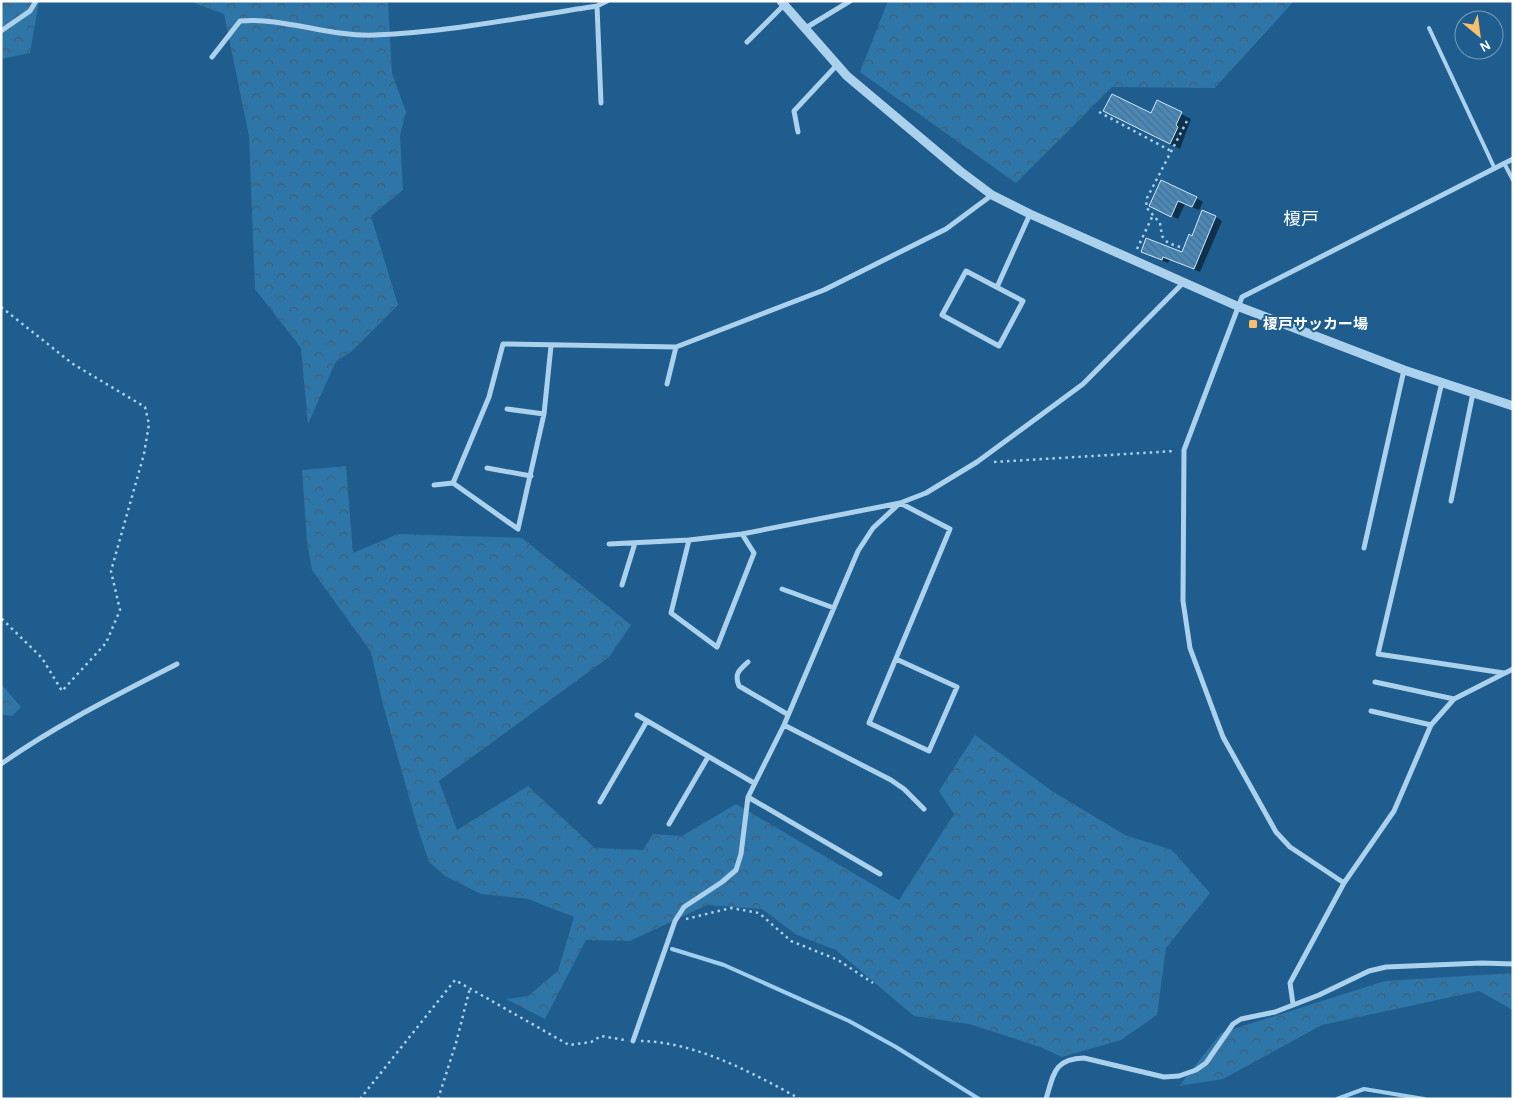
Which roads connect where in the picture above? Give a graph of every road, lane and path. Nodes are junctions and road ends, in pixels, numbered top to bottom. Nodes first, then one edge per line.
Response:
1 (36, 1) edge
2 (607, 1) edge
3 (850, 1) edge
4 (782, 3) edge
5 (597, 6) junction
6 (1429, 28) dead end
7 (804, 30) junction
8 (1, 31) edge
9 (747, 42) dead end
10 (212, 57) dead end
11 (836, 66) junction
12 (601, 103) dead end
13 (1099, 112) dead end
14 (1188, 119) dead end
15 (798, 132) dead end
16 (1171, 151) junction
17 (1513, 159) edge
18 (1504, 163) junction
19 (1494, 167) junction
20 (1513, 180) edge
21 (992, 195) junction
22 (1030, 214) junction
23 (1153, 215) junction
24 (1180, 247) dead end
25 (1132, 259) junction
26 (1184, 282) junction
27 (997, 287) junction
28 (1237, 306) junction
29 (1, 307) edge
30 (551, 346) junction
31 (676, 347) junction
32 (1404, 370) junction
33 (1442, 382) junction
34 (667, 384) dead end
35 (1473, 393) junction
36 (1513, 406) edge
37 (507, 409) dead end
38 (544, 414) junction
39 (1184, 450) junction
40 (977, 462) junction
41 (487, 468) dead end
42 (531, 476) junction
43 (453, 483) junction
44 (434, 485) dead end
45 (1451, 501) dead end
46 (900, 503) junction
47 (742, 534) junction
48 (689, 540) junction
49 (636, 543) junction
50 (609, 544) dead end
51 (1364, 548) dead end
52 (622, 585) dead end
53 (782, 589) dead end
54 (834, 608) junction
55 (1, 618) edge
56 (896, 658) junction
57 (748, 662) dead end
58 (177, 664) dead end
59 (1513, 668) edge
60 (1504, 673) junction
61 (1375, 682) dead end
62 (1454, 699) junction
63 (1371, 711) dead end
64 (787, 714) junction
65 (637, 715) dead end
66 (647, 721) junction
67 (784, 725) junction
68 (1431, 725) junction
69 (708, 756) junction
70 (1, 764) edge
71 (754, 783) junction
72 (748, 796) junction
73 (600, 802) dead end
74 (924, 809) dead end
75 (669, 824) dead end
76 (880, 874) dead end
77 (1344, 883) junction
78 (675, 921) junction
79 (1513, 964) edge
80 (873, 983) dead end
81 (470, 988) junction
82 (1292, 1004) junction
83 (633, 1041) junction
84 (360, 1099) edge
85 (438, 1099) edge
86 (800, 1099) edge
87 (1046, 1099) edge

1 - 8 street
2 - 5 street
3 - 7 street
4 - 7 street
4 - 9 street
5 - 10 street
5 - 12 street
6 - 19 lane
7 - 11 street
11 - 15 street
11 - 21 street
13 - 16 path
14 - 16 path
16 - 23 path
17 - 18 street
18 - 19 street
18 - 20 lane
19 - 28 street
21 - 22 street
21 - 31 street
22 - 25 street
22 - 27 street
23 - 24 path
23 - 25 path
25 - 26 street
26 - 28 street
26 - 40 street
27 - 27 street
28 - 32 street
28 - 39 street
29 - 55 path
30 - 31 street
30 - 38 street
30 - 43 street
31 - 34 street
32 - 33 street
32 - 51 street
33 - 35 street
33 - 60 street
35 - 36 street
35 - 45 street
37 - 38 street
38 - 42 street
39 - 40 path
39 - 77 street
40 - 46 street
41 - 42 street
42 - 43 street
43 - 44 street
46 - 47 street
46 - 54 street
46 - 56 street
47 - 48 street
47 - 48 street
48 - 49 street
49 - 50 street
49 - 52 street
53 - 54 street
54 - 64 street
56 - 56 street
57 - 64 street
58 - 70 street
59 - 60 street
60 - 62 street
61 - 62 street
62 - 68 street
63 - 68 street
64 - 67 street
65 - 66 street
66 - 69 street
66 - 73 street
67 - 71 street
67 - 74 street
68 - 77 street
69 - 71 street
69 - 75 street
71 - 72 street
72 - 76 street
72 - 78 street
77 - 82 street
78 - 80 path
78 - 83 street
79 - 82 street
81 - 83 path
81 - 84 path
81 - 85 path
82 - 87 street
83 - 86 path

